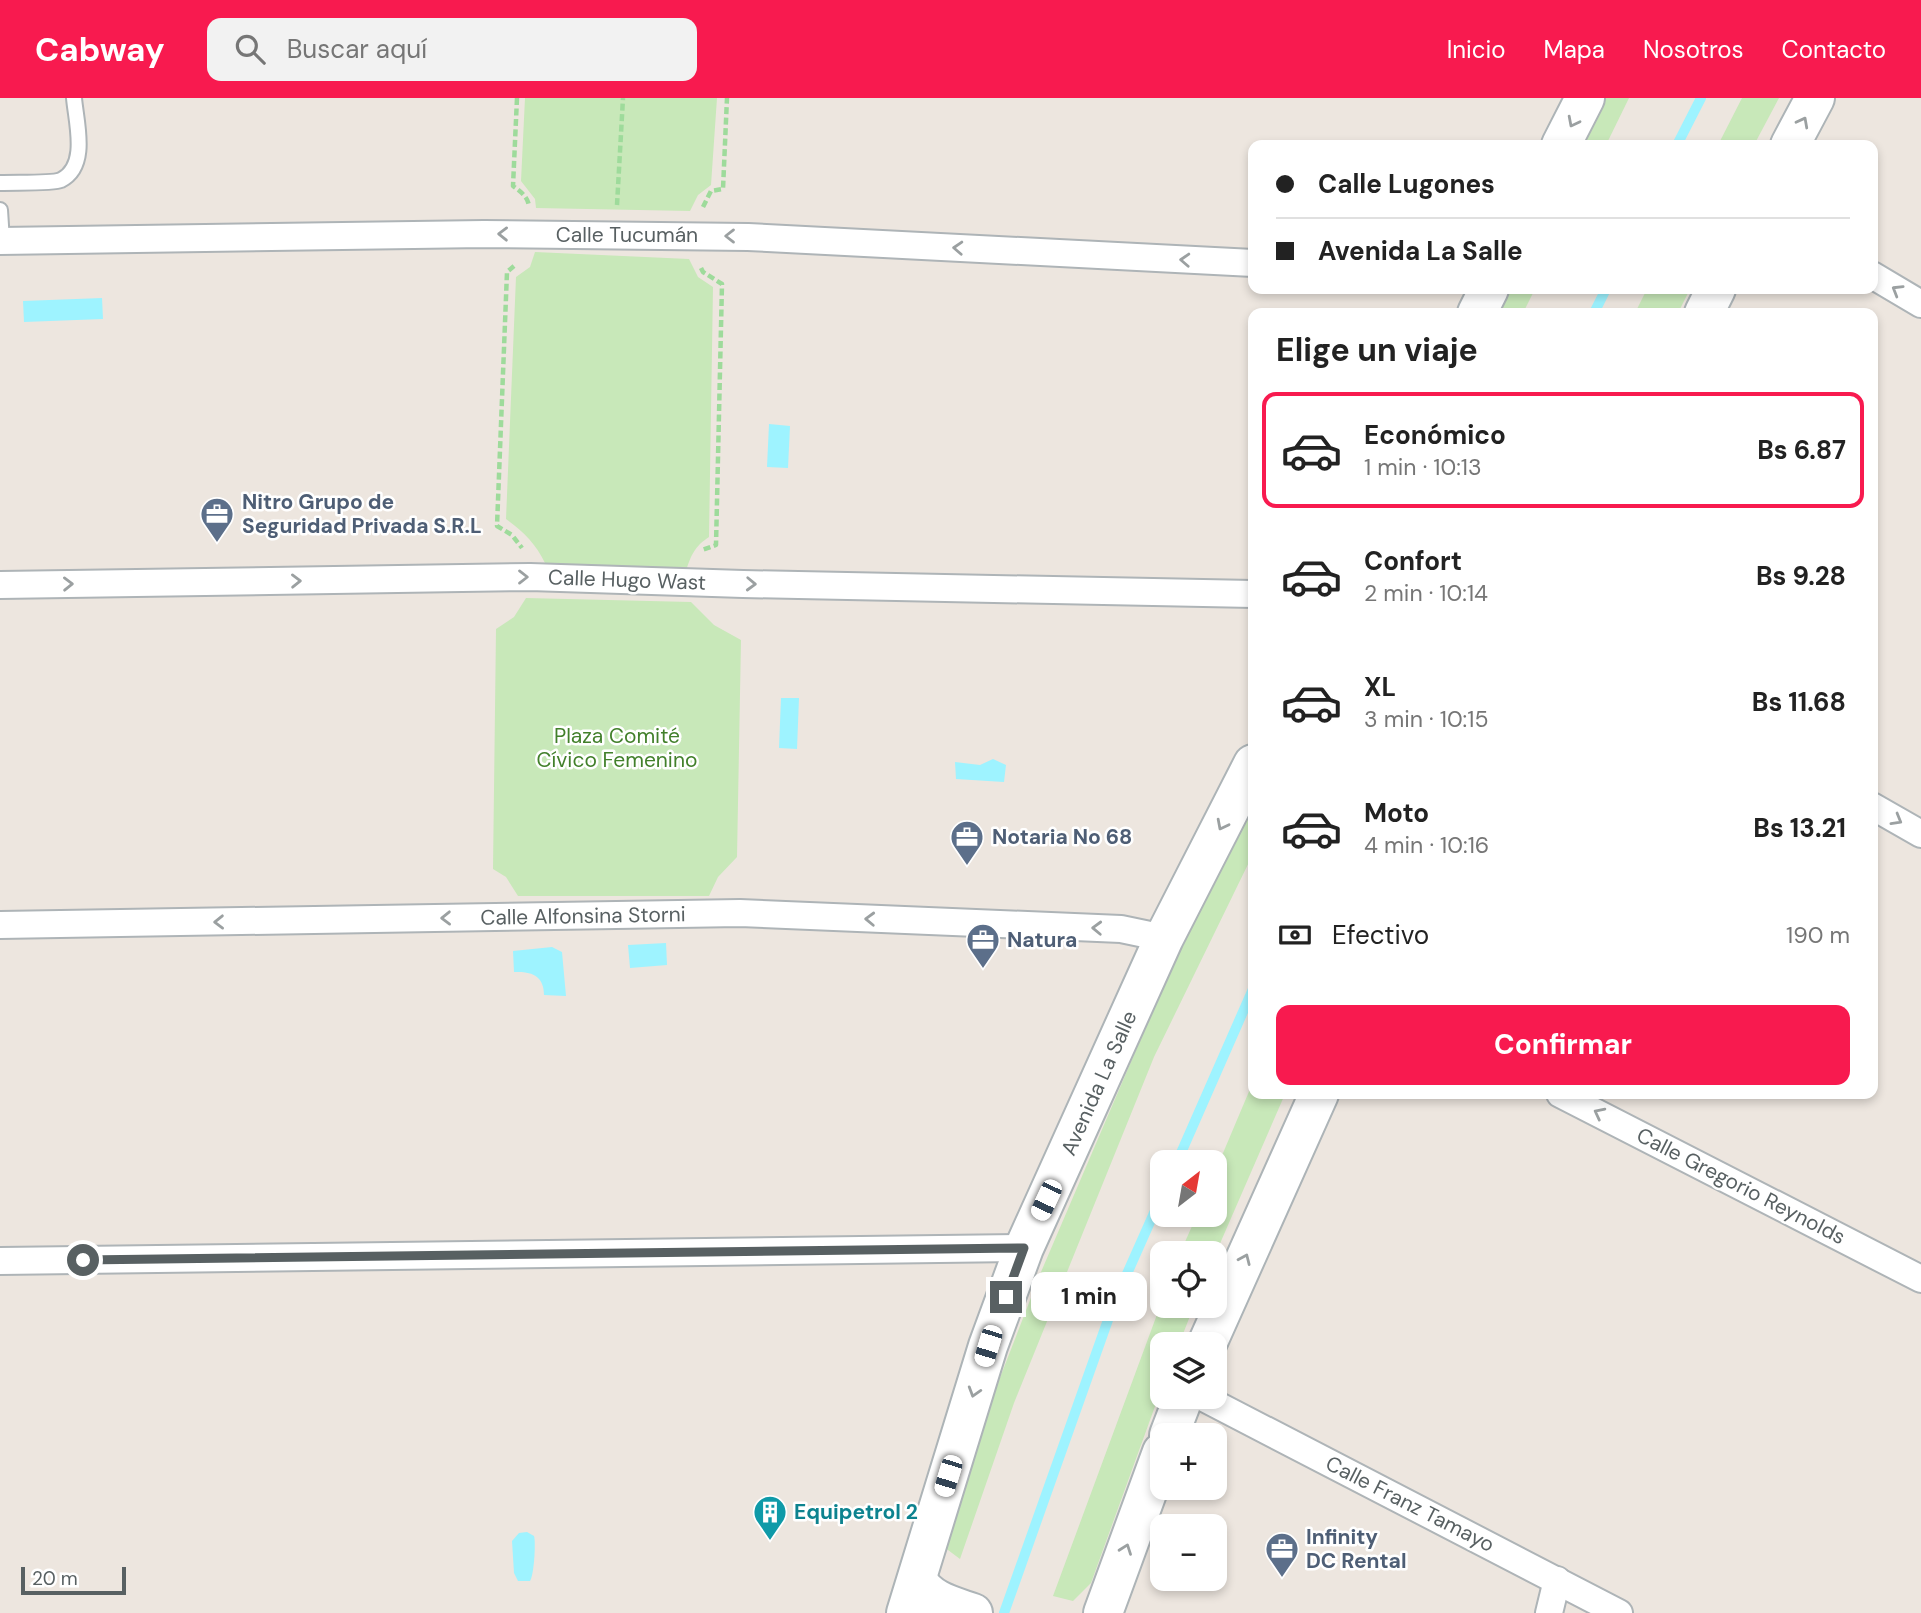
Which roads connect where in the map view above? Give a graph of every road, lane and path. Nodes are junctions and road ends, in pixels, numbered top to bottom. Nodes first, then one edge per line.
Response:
1 (74, 98) edge
2 (517, 98) edge
3 (623, 98) edge
4 (727, 98) edge
5 (1585, 98) edge
6 (1815, 98) edge
7 (1564, 140) edge
8 (1793, 140) edge
9 (0, 183) edge
10 (0, 210) edge
11 (529, 235) junction
12 (615, 235) junction
13 (699, 236) junction
14 (1, 241) edge
15 (1248, 263) edge
16 (1878, 279) edge
17 (1921, 304) edge
18 (530, 577) junction
19 (692, 581) junction
20 (0, 585) edge
21 (1248, 594) edge
22 (1248, 774) edge
23 (1878, 809) edge
24 (1921, 834) edge
25 (0, 925) edge
26 (1164, 938) junction
27 (1317, 1099) edge
28 (1570, 1099) edge
29 (1024, 1248) junction
30 (0, 1261) edge
31 (1921, 1279) edge
32 (1212, 1332) edge
33 (1225, 1409) edge
34 (1150, 1485) edge
35 (1557, 1580) junction
36 (931, 1604) edge
37 (1103, 1613) edge
38 (1549, 1613) edge
39 (1619, 1613) edge

1 - 9 lane
2 - 11 path
3 - 12 path
4 - 13 path
5 -> 7 main road
8 -> 6 main road
10 - 14 lane
11 - 12 street, Calle Tucumán
11 -> 14 street, Calle Tucumán
11 - 18 path
12 - 13 street, Calle Tucumán
15 -> 13 street, Calle Tucumán
13 - 19 path
17 -> 16 street
18 - 19 street, Calle Hugo Wast
20 -> 18 street, Calle Hugo Wast
19 -> 21 street, Calle Hugo Wast
22 -> 26 main road, Avenida La Salle
23 -> 24 street
26 -> 25 street, Calle Alfonsina Storni
26 - 29 main road, Avenida La Salle
32 -> 27 main road
31 -> 28 street, Calle Gregorio Reynolds
29 - 30 street
29 -> 36 main road, Avenida La Salle
33 - 35 street, Calle Franz Tamayo
37 -> 34 main road
35 - 38 street
35 - 39 street, Calle Franz Tamayo

